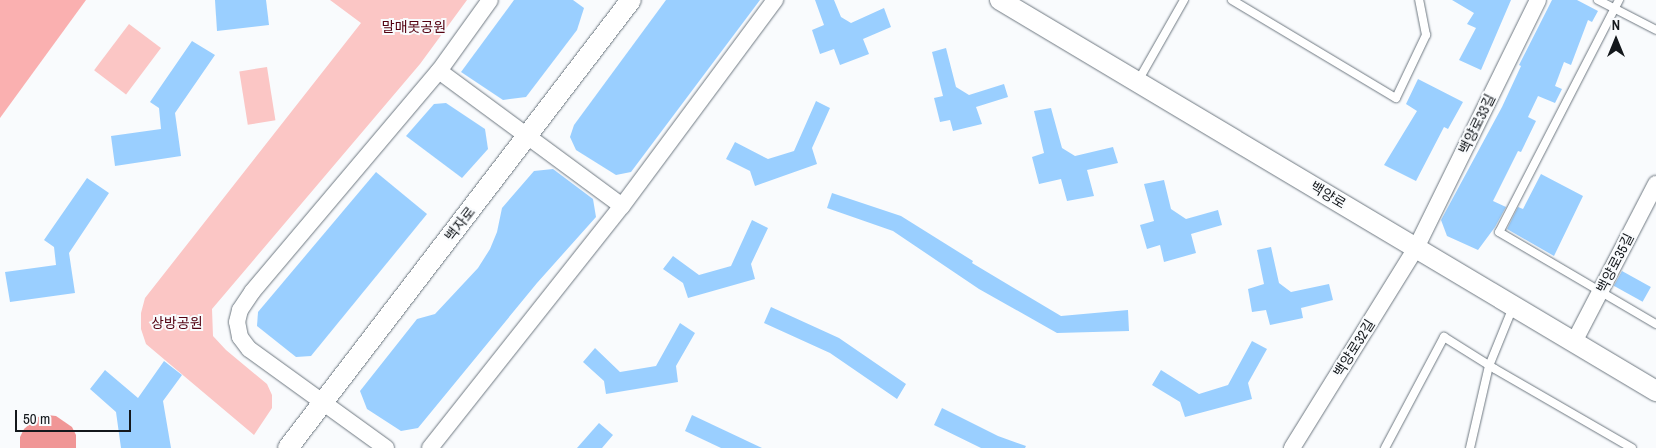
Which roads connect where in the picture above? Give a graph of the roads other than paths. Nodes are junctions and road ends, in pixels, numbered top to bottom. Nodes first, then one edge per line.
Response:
1 (490, 0) edge
2 (631, 0) edge
3 (775, 0) edge
4 (1000, 0) edge
5 (1184, 0) edge
6 (1232, 0) edge
7 (1419, 0) edge
8 (1538, 0) edge
9 (1598, 0) edge
10 (1619, 0) edge
11 (1614, 8) junction
12 (1656, 30) edge
13 (439, 71) junction
14 (1138, 82) junction
15 (528, 136) junction
16 (1656, 184) edge
17 (622, 206) junction
18 (1416, 248) junction
19 (1600, 293) junction
20 (1514, 306) junction
21 (1656, 324) edge
22 (1574, 342) junction
23 (1489, 366) junction
24 (1656, 391) edge
25 (322, 402) junction
26 (288, 448) edge
27 (386, 448) edge
28 (430, 448) edge
29 (1292, 448) edge
30 (1385, 448) edge
31 (1471, 448) edge
32 (1632, 448) edge

1 - 13 street
2 - 15 street, 백자로
3 - 17 street
4 - 14 street, 백양로
5 - 14 lane
6 - 7 lane
8 - 18 street, 백양로33길
9 - 11 lane
10 - 11 lane
11 - 12 lane
11 - 19 lane
13 - 15 street
13 - 25 street
14 - 18 street, 백양로
15 - 17 street
15 - 25 street, 백자로
16 - 19 street, 백양로35길
17 - 28 street
18 - 20 street, 백양로
18 - 29 street, 백양로32길
19 - 21 lane
19 - 22 street, 백양로35길
20 - 22 street, 백양로
20 - 23 lane
22 - 24 street, 백양로
23 - 30 lane
23 - 31 lane
23 - 32 lane
25 - 26 street, 백자로
25 - 27 street

